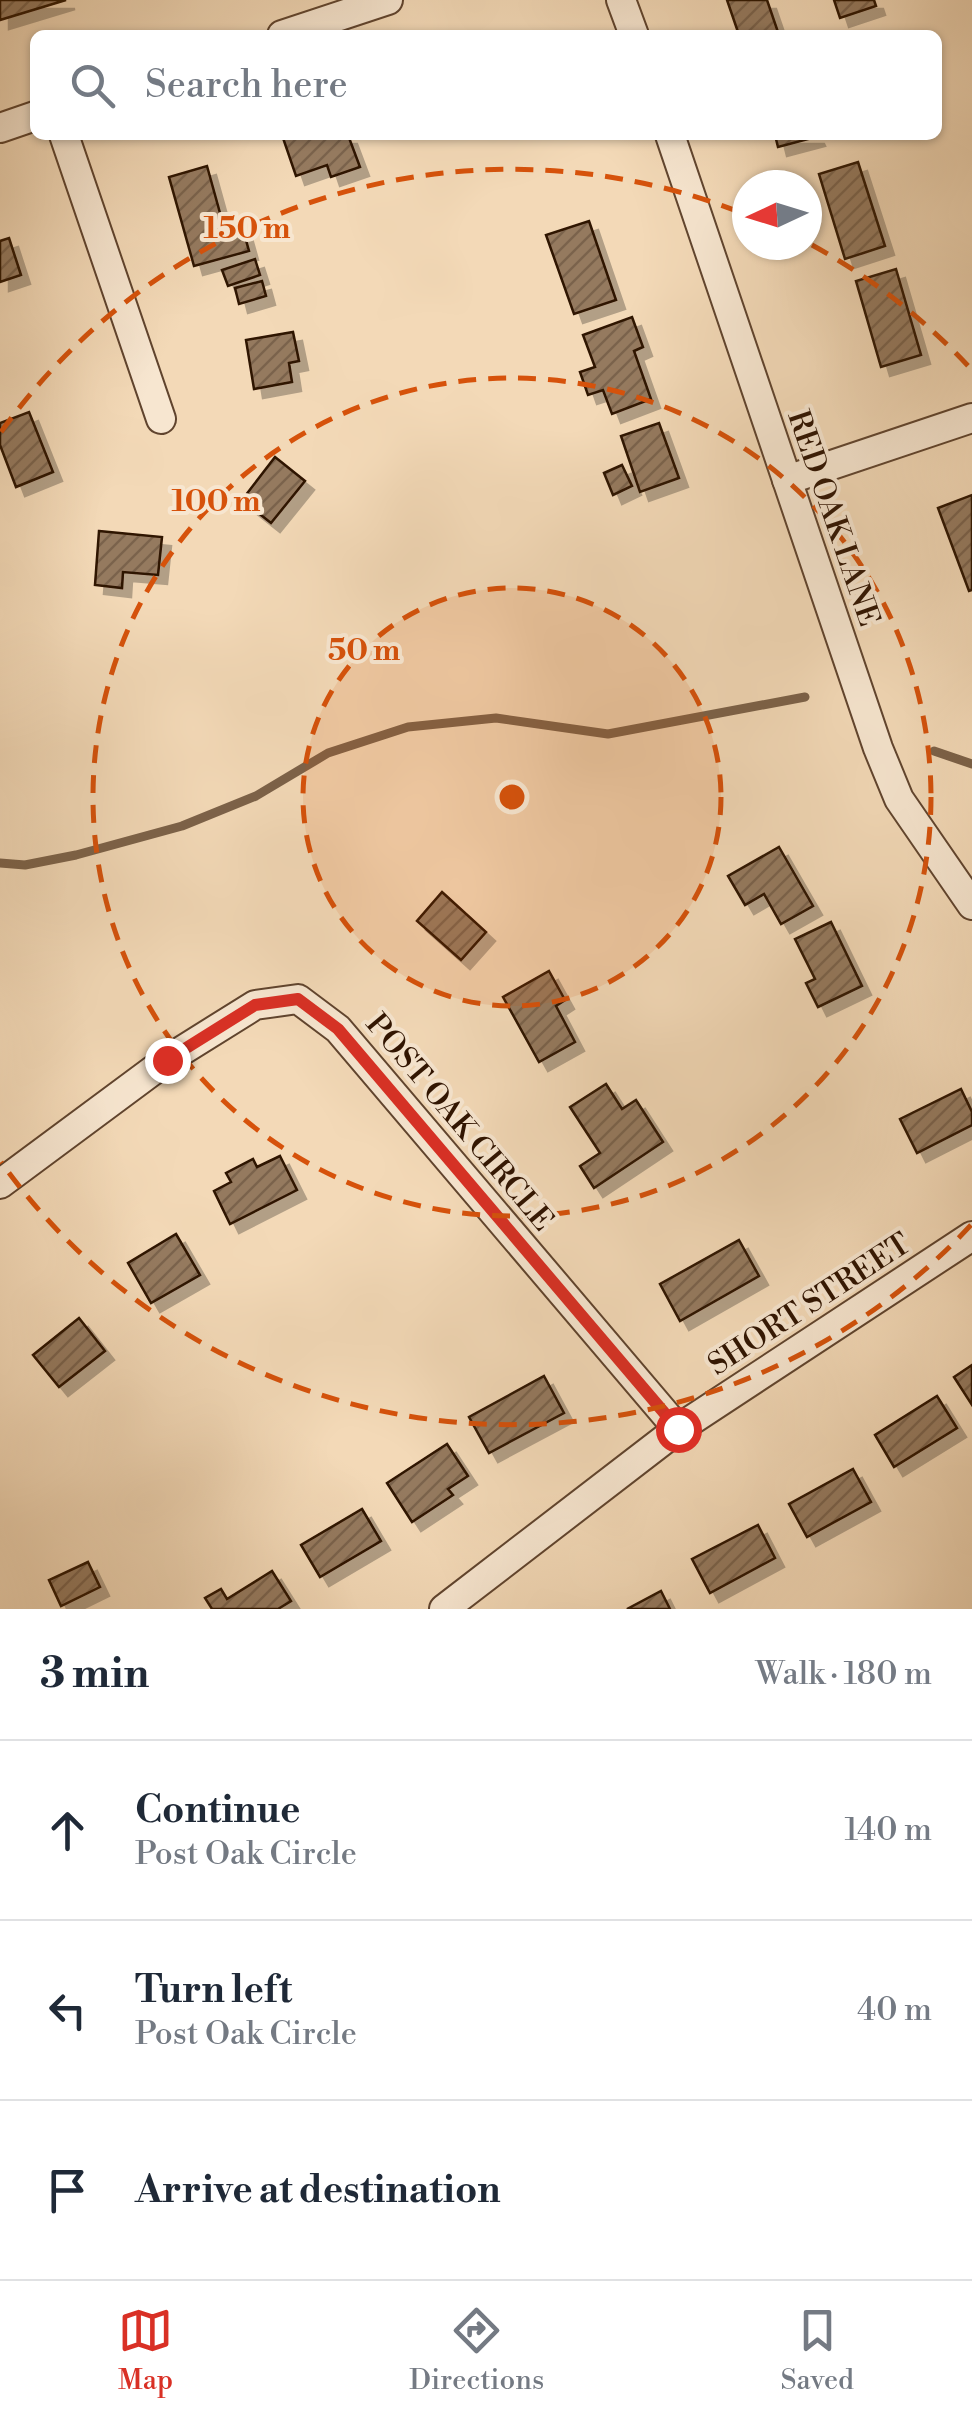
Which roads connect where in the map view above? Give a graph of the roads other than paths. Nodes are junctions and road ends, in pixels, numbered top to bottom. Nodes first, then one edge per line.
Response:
1 (388, 0) edge
2 (621, 0) edge
3 (297, 30) edge
4 (632, 30) edge
5 (30, 118) edge
6 (0, 128) edge
7 (66, 140) edge
8 (672, 140) edge
9 (972, 418) edge
10 (161, 419) dead end
11 (786, 480) junction
12 (972, 905) edge
13 (0, 1184) edge
14 (972, 1236) edge
15 (678, 1429) junction
16 (444, 1609) edge

1 - 3 street
2 - 4 street
5 - 6 street
7 - 10 street
8 - 11 street, RED OAK LANE
9 - 11 street
11 - 12 street, RED OAK LANE
13 - 15 street, POST OAK CIRCLE
14 - 15 street, SHORT STREET
15 - 16 street, SHORT STREET

